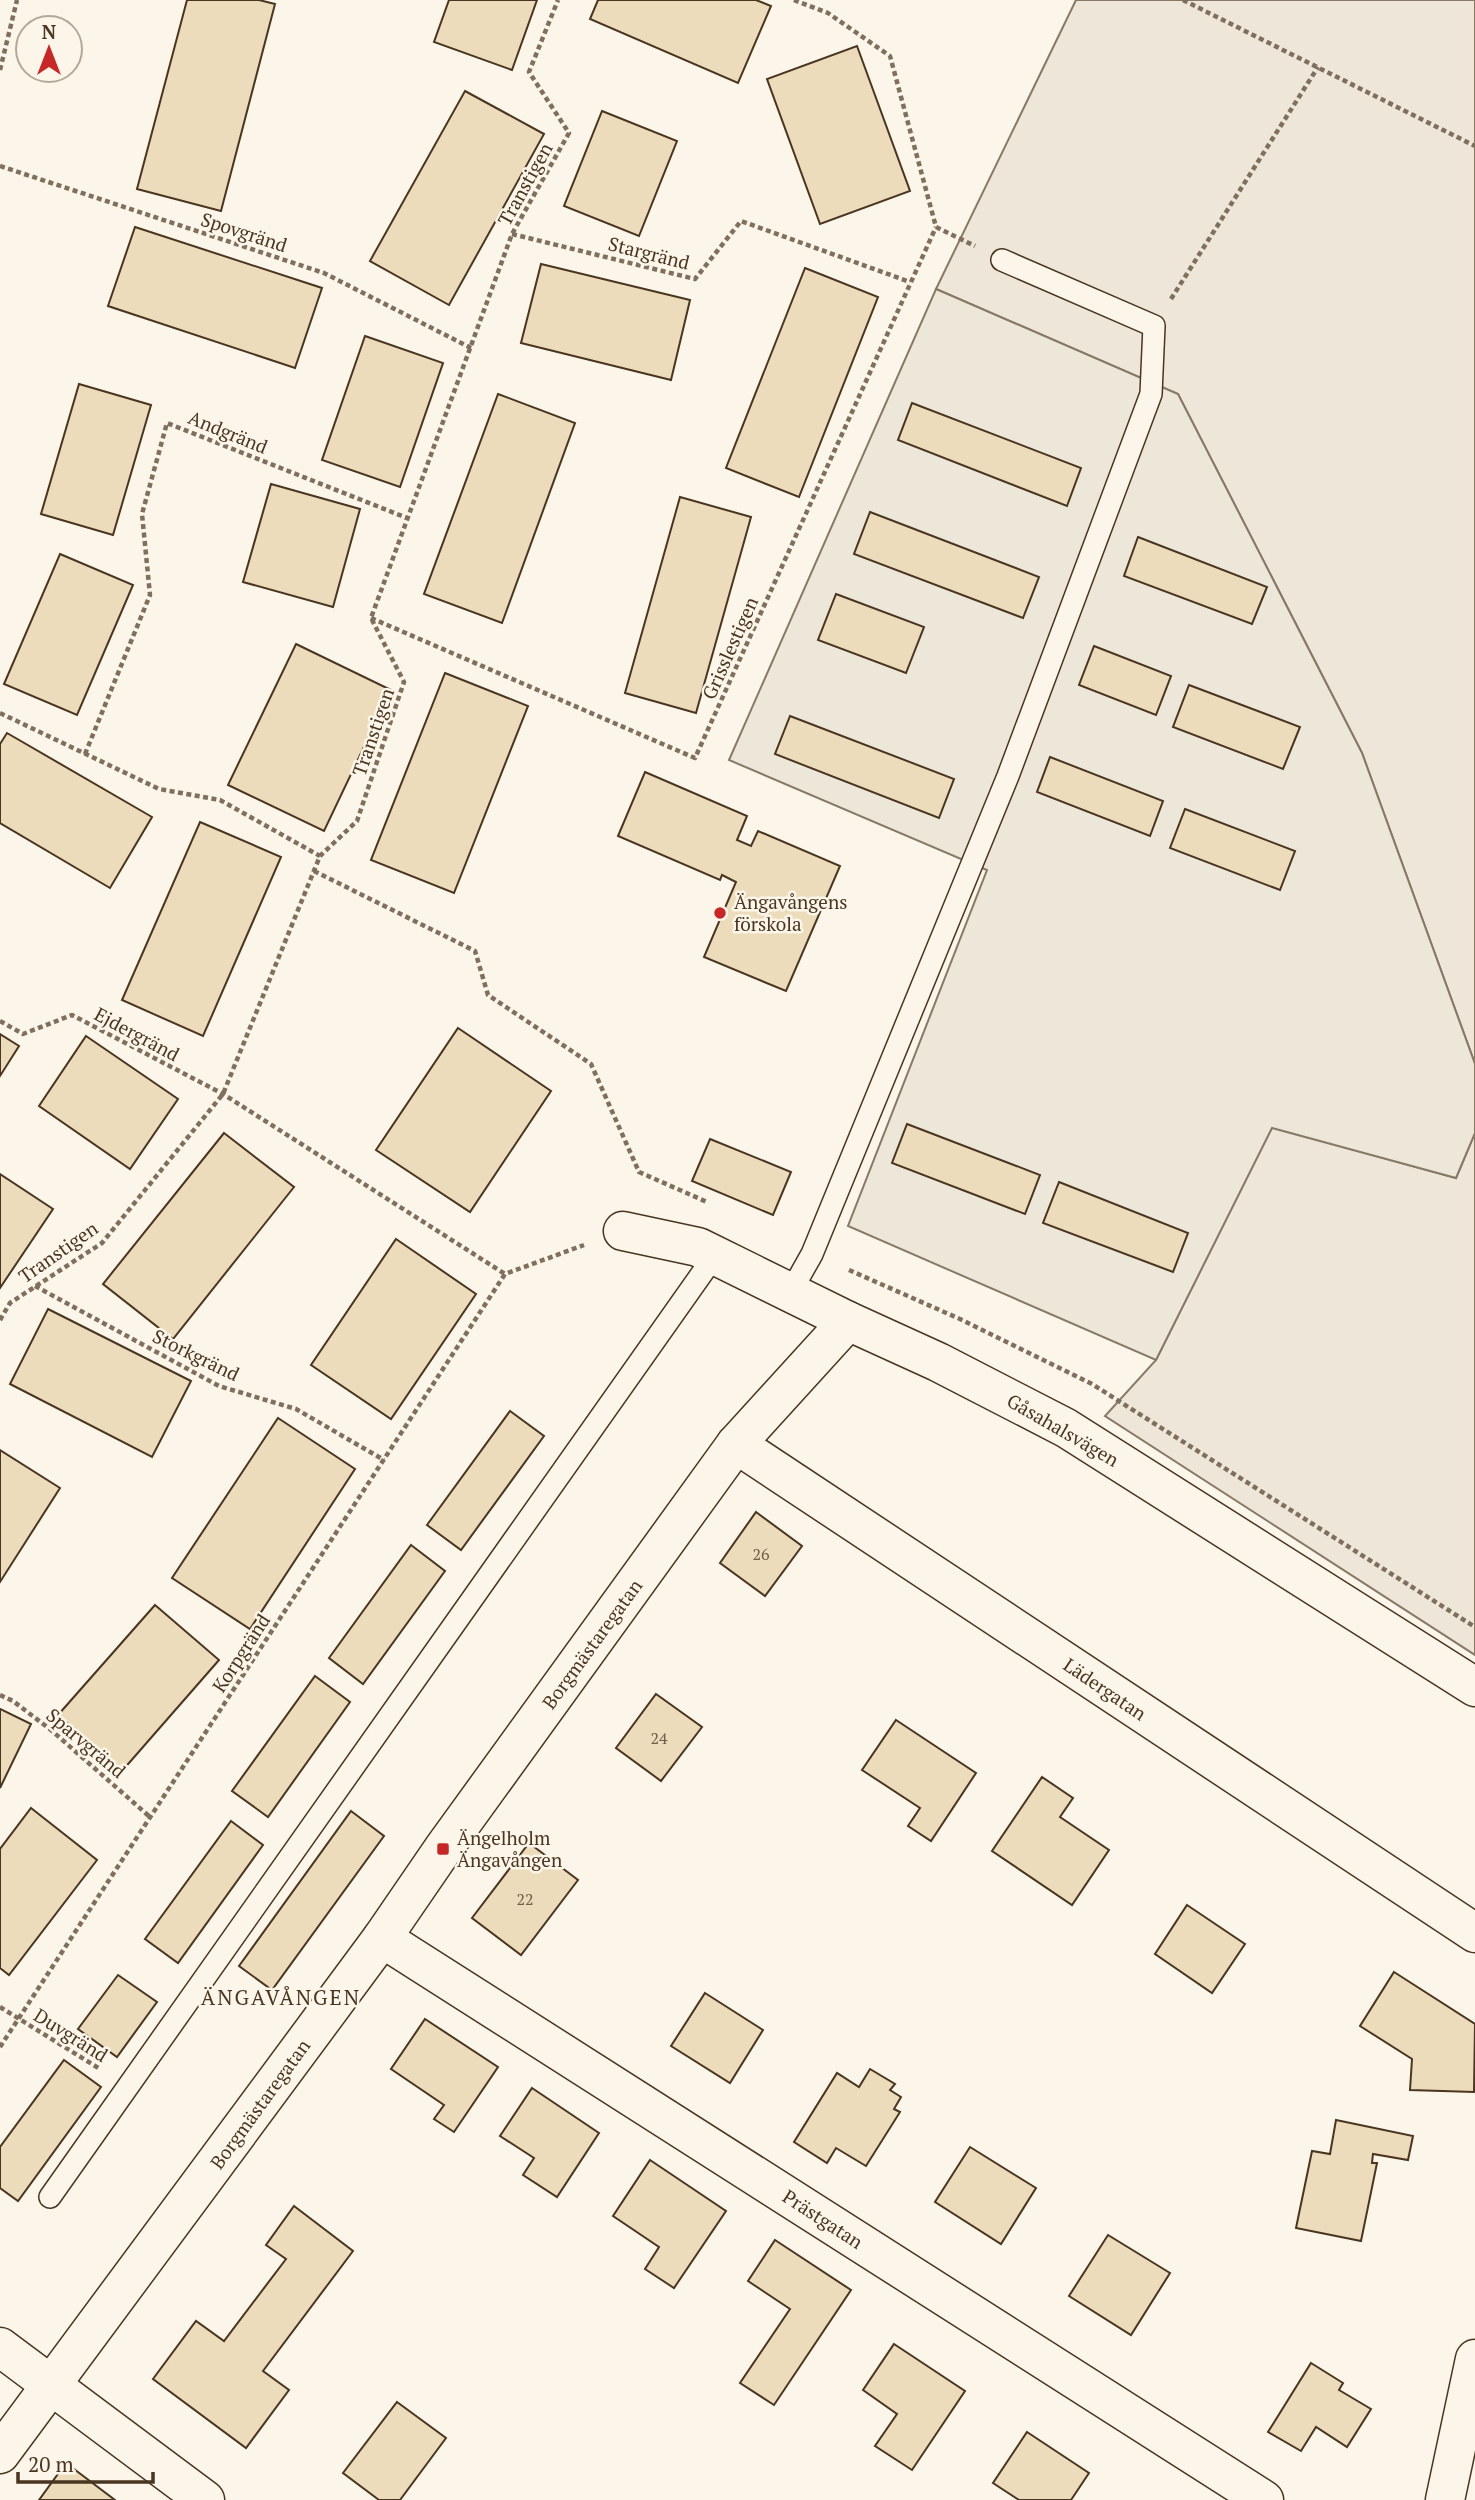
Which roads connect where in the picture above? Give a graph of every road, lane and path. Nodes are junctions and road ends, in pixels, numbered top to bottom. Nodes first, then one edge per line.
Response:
1 (17, 0) edge
2 (558, 0) edge
3 (794, 0) edge
4 (1183, 0) edge
5 (1318, 66) junction
6 (0, 70) edge
7 (1475, 146) edge
8 (0, 166) edge
9 (936, 227) junction
10 (512, 234) junction
11 (1002, 260) joint
12 (910, 282) junction
13 (1154, 326) junction
14 (471, 348) junction
15 (407, 518) junction
16 (371, 618) junction
17 (0, 713) edge
18 (85, 754) junction
19 (320, 856) junction
20 (314, 871) junction
21 (0, 1021) edge
22 (223, 1094) junction
23 (713, 1205) dead end
24 (622, 1231) joint
25 (715, 1255) junction
26 (505, 1274) junction
27 (35, 1286) junction
28 (790, 1293) junction
29 (0, 1321) edge
30 (848, 1321) junction
31 (736, 1444) junction
32 (384, 1460) junction
33 (1475, 1687) edge
34 (0, 1695) edge
35 (150, 1817) junction
36 (1475, 1933) edge
37 (382, 1938) junction
38 (0, 2007) edge
39 (19, 2018) junction
40 (0, 2047) edge
41 (127, 2087) junction
42 (50, 2197) dead end
43 (0, 2347) edge
44 (1475, 2359) edge
45 (52, 2385) junction
46 (0, 2454) edge
47 (205, 2500) edge
48 (1264, 2500) edge
49 (1446, 2500) edge

1 - 6 path
2 - 10 path, Transtigen
3 - 9 path
4 - 5 path
5 - 7 path
5 - 13 path
8 - 14 path, Spovgränd
9 - 11 path
9 - 12 path, Grisslestigen
10 - 12 path, Stargränd
10 - 14 path, Transtigen
11 - 13 lane
12 - 16 path, Grisslestigen
13 - 28 lane
14 - 15 path, Transtigen
15 - 16 path, Transtigen
15 - 18 path, Andgränd
16 - 19 path, Transtigen
17 - 18 path
18 - 19 path
19 - 20 path, Transtigen
20 - 22 path, Transtigen
20 - 23 path
21 - 22 path, Ejdergränd
22 - 26 path
22 - 27 path, Transtigen
24 - 25 street, Gåsahalsvägen
24 - 26 path
25 - 28 street, Gåsahalsvägen
25 - 41 lane
26 - 32 path, Korpgränd
27 - 29 path, Transtigen
27 - 32 path, Storkgränd
28 - 30 street, Gåsahalsvägen
30 - 31 street, Borgmästaregatan
30 - 33 street, Gåsahalsvägen
31 - 36 street, Lädergatan
31 - 37 street, Borgmästaregatan
32 - 35 path, Korpgränd
34 - 35 path, Sparvgränd
35 - 39 path, Korpgränd
37 - 45 street, Borgmästaregatan
37 - 48 street, Prästgatan
38 - 39 path, Duvgränd
39 - 40 path, Korpgränd
39 - 41 path, Duvgränd
41 - 42 lane
43 - 45 street
44 - 49 street
45 - 46 street, Borgmästaregatan
45 - 47 street

